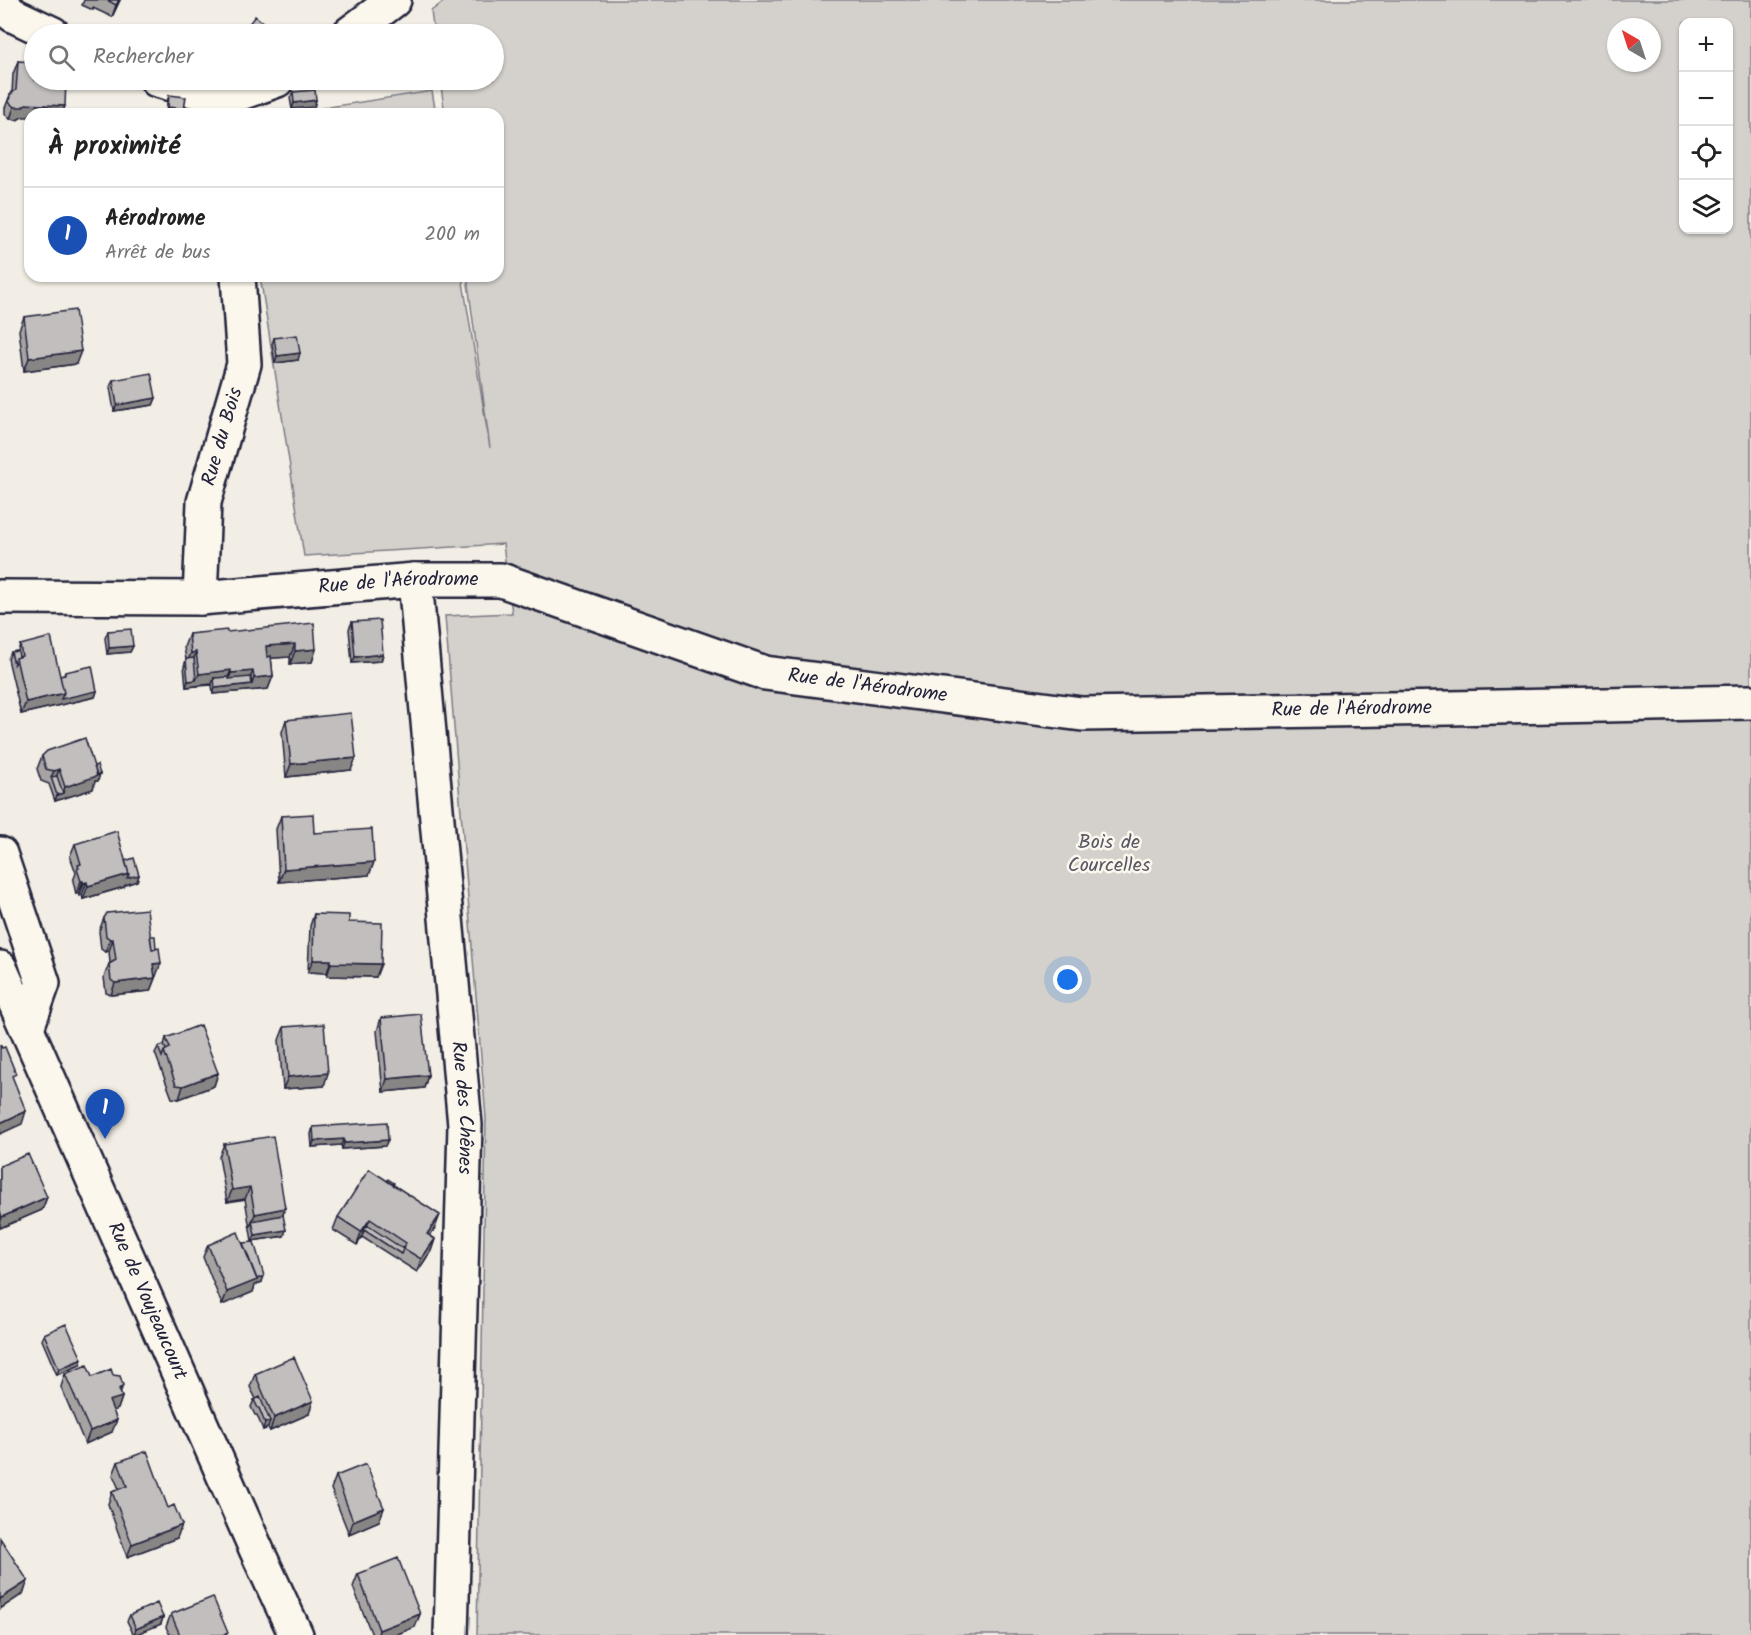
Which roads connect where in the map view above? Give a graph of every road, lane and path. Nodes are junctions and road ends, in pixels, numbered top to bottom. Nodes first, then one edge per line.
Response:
1 (394, 0) edge
2 (4, 16) edge
3 (26, 24) edge
4 (362, 24) edge
5 (182, 90) edge
6 (258, 90) edge
7 (225, 107) edge
8 (237, 282) edge
9 (415, 580) junction
10 (0, 597) edge
11 (200, 598) junction
12 (1751, 702) edge
13 (0, 854) edge
14 (0, 968) edge
15 (27, 1028) junction
16 (296, 1635) edge
17 (452, 1635) edge

1 - 4 street
2 - 3 street
5 - 7 street
6 - 7 street
8 - 11 street, Rue du Bois
9 - 11 street, Rue de l'Aérodrome
9 - 12 street, Rue de l'Aérodrome
9 - 17 street, Rue des Chênes
10 - 11 street, Rue de l'Aérodrome
13 - 15 street
14 - 15 street, Rue de Voujeaucourt
15 - 16 street, Rue de Voujeaucourt

